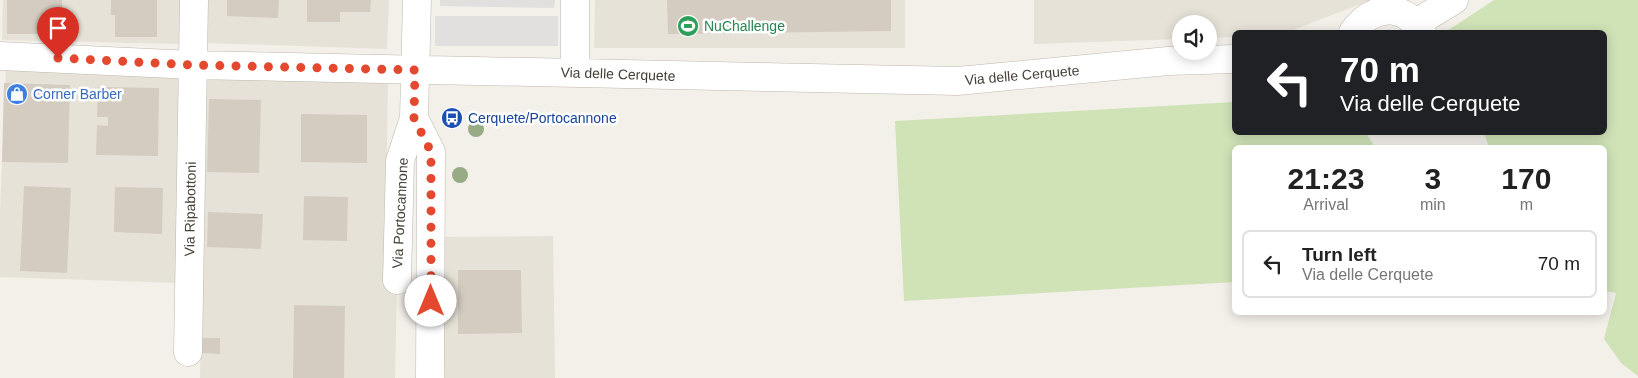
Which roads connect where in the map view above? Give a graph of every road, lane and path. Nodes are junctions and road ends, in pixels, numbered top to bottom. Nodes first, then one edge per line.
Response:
1 (194, 0) edge
2 (417, 0) edge
3 (575, 0) edge
4 (1454, 0) edge
5 (1419, 28) edge
6 (1355, 30) edge
7 (0, 56) edge
8 (1232, 59) edge
9 (193, 65) junction
10 (415, 70) junction
11 (575, 73) junction
12 (414, 118) junction
13 (397, 280) dead end
14 (188, 352) dead end
15 (430, 378) edge

1 - 9 street, Via Ripabottoni
2 - 10 street, Via Portocannone
3 - 11 street
4 - 5 street
5 - 6 street
7 - 9 street, Via delle Cerquete
8 - 11 street, Via delle Cerquete
9 - 10 street, Via delle Cerquete
9 - 14 street, Via Ripabottoni
10 - 11 street, Via delle Cerquete
10 - 12 street, Via Portocannone
12 - 13 street, Via Portocannone
12 - 15 street, Via Portocannone

